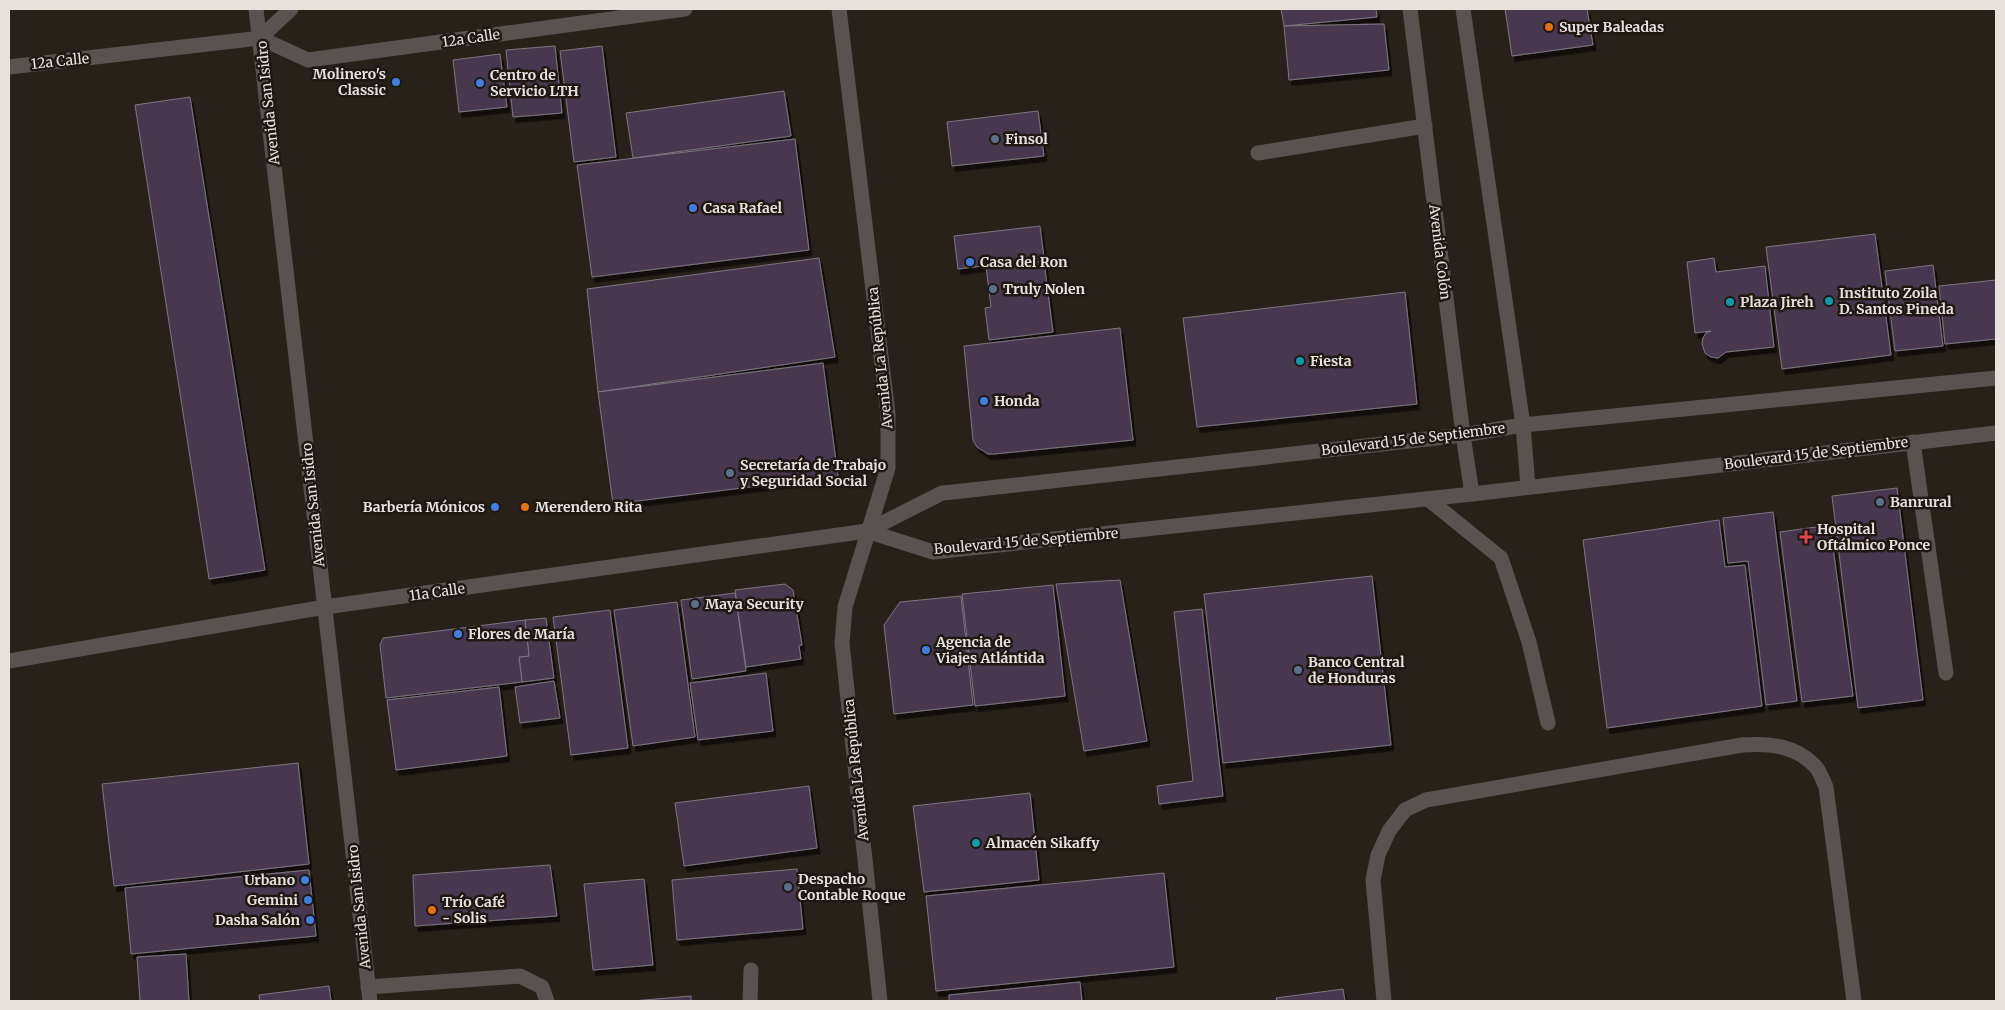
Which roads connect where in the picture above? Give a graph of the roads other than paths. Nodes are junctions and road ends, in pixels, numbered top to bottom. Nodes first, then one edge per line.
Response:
1 (256, 9) edge
2 (291, 9) edge
3 (685, 9) edge
4 (839, 9) edge
5 (1410, 9) edge
6 (1463, 9) edge
7 (260, 38) junction
8 (9, 66) edge
9 (1425, 126) junction
10 (1258, 153) dead end
11 (1996, 378) edge
12 (1523, 426) junction
13 (1996, 433) edge
14 (1463, 435) junction
15 (1913, 442) junction
16 (1528, 487) junction
17 (1472, 494) junction
18 (1428, 499) junction
19 (867, 532) junction
20 (325, 607) junction
21 (9, 661) edge
22 (1946, 673) dead end
23 (1548, 723) dead end
24 (752, 970) dead end
25 (369, 994) edge
26 (547, 1001) edge
27 (750, 1001) edge
28 (880, 1001) edge
29 (1384, 1001) edge
30 (1854, 1001) edge

1 - 7 street, Avenida San Isidro
2 - 7 street
3 - 7 street, 12a Calle
4 - 19 street, Avenida La República
5 - 9 street, Avenida Colón
6 - 12 street
7 - 8 street, 12a Calle
7 - 20 street, Avenida San Isidro
9 - 10 street
9 - 14 street, Avenida Colón
11 - 12 street, Boulevard 15 de Septiembre
12 - 14 street, Boulevard 15 de Septiembre
12 - 16 street
13 - 15 street, Boulevard 15 de Septiembre
14 - 17 street, Avenida Colón
14 - 19 street, Boulevard 15 de Septiembre
15 - 16 street, Boulevard 15 de Septiembre
15 - 22 street
16 - 17 street, Boulevard 15 de Septiembre
17 - 18 street, Boulevard 15 de Septiembre
18 - 19 street, Boulevard 15 de Septiembre
18 - 23 street
19 - 20 street, 11a Calle
19 - 28 street, Avenida La República
20 - 21 street, 11a Calle
20 - 25 street, Avenida San Isidro
24 - 27 street
25 - 26 street
29 - 30 street

